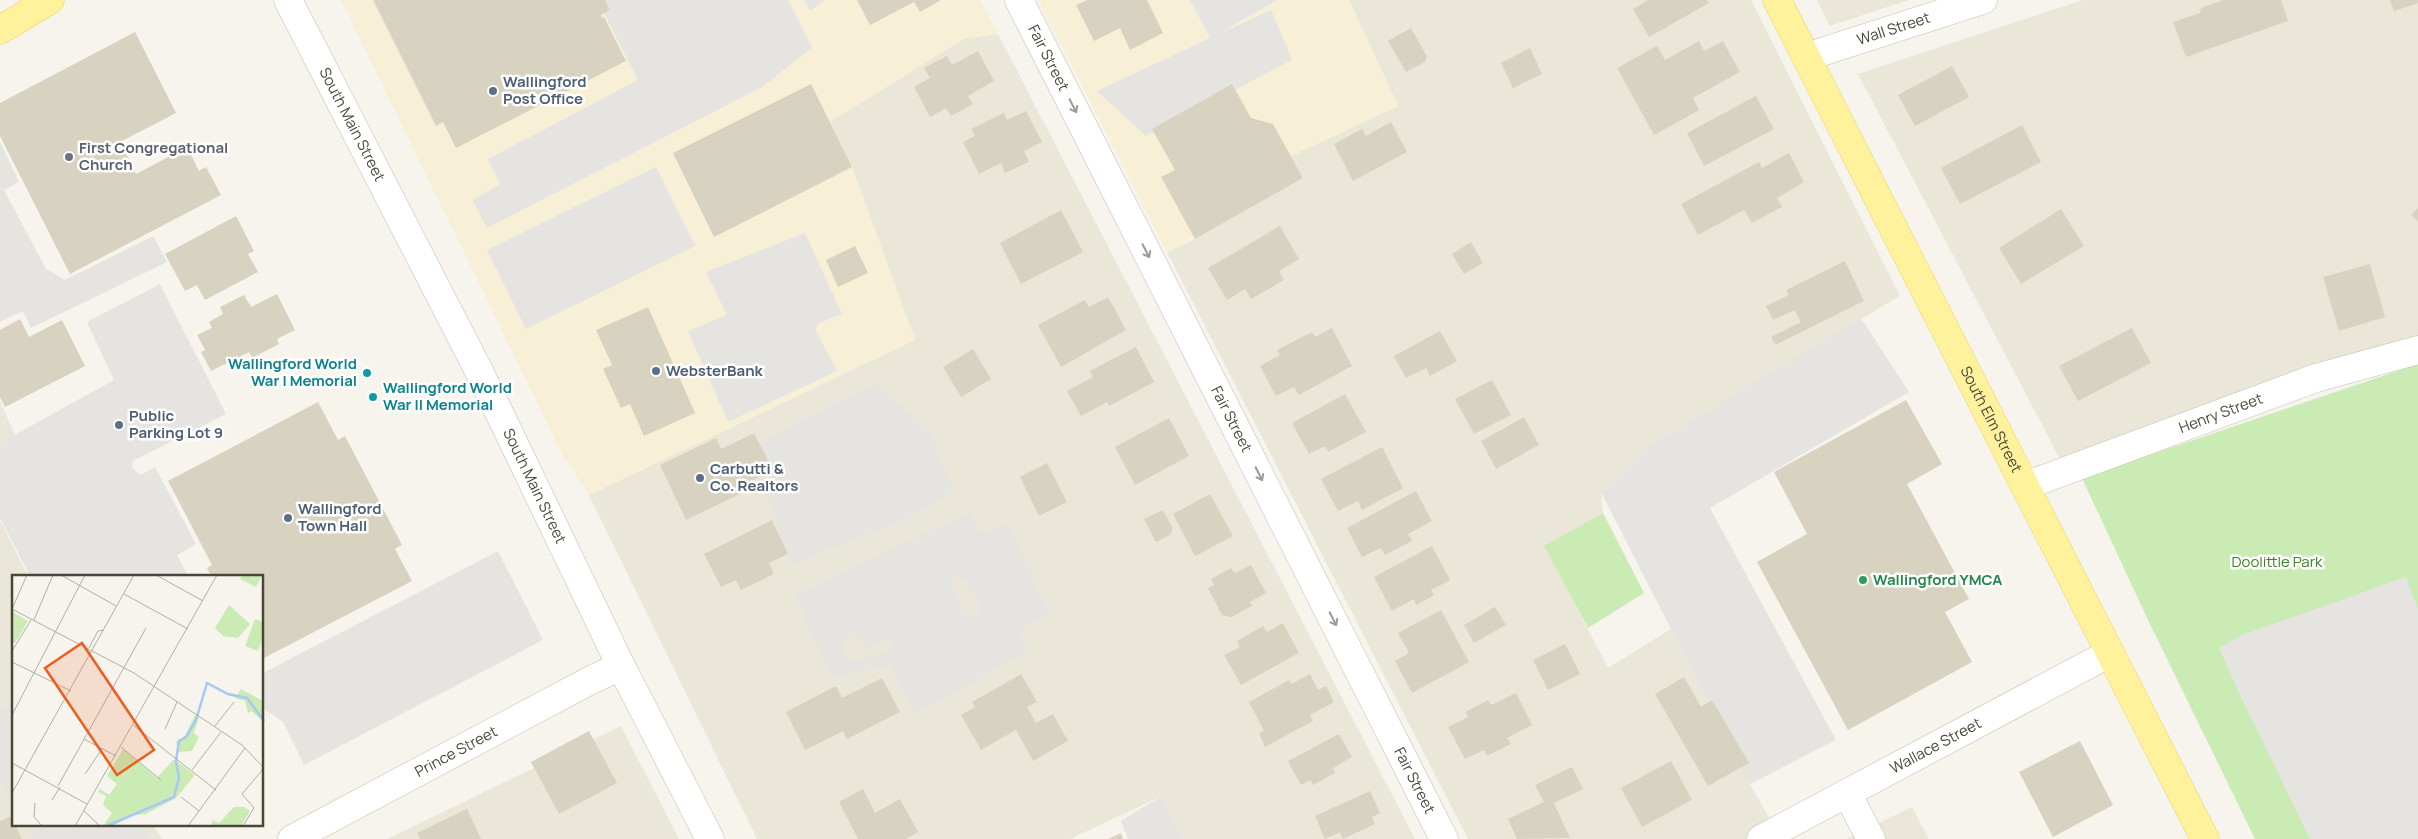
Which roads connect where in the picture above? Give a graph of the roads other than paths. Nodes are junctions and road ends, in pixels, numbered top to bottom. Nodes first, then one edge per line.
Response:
1 (50, 0) edge
2 (288, 0) edge
3 (1019, 0) edge
4 (1777, 0) edge
5 (1982, 0) edge
6 (0, 30) edge
7 (1806, 57) junction
8 (2418, 350) edge
9 (2025, 486) junction
10 (2110, 653) junction
11 (621, 666) junction
12 (1848, 793) junction
13 (292, 839) edge
14 (710, 839) edge
15 (1444, 839) edge
16 (1761, 839) edge
17 (1871, 839) edge
18 (2205, 839) edge

1 - 6 main road
2 - 11 street, South Main Street
3 -> 15 street, Fair Street
4 - 7 main road, South Elm Street
5 - 7 street, Wall Street
7 - 9 main road, South Elm Street
8 - 9 street, Henry Street
9 - 10 main road, South Elm Street
10 - 12 street, Wallace Street
10 - 18 main road, South Elm Street
11 - 13 street, Prince Street
11 - 14 street, South Main Street
12 - 16 street, Wallace Street
12 - 17 street

